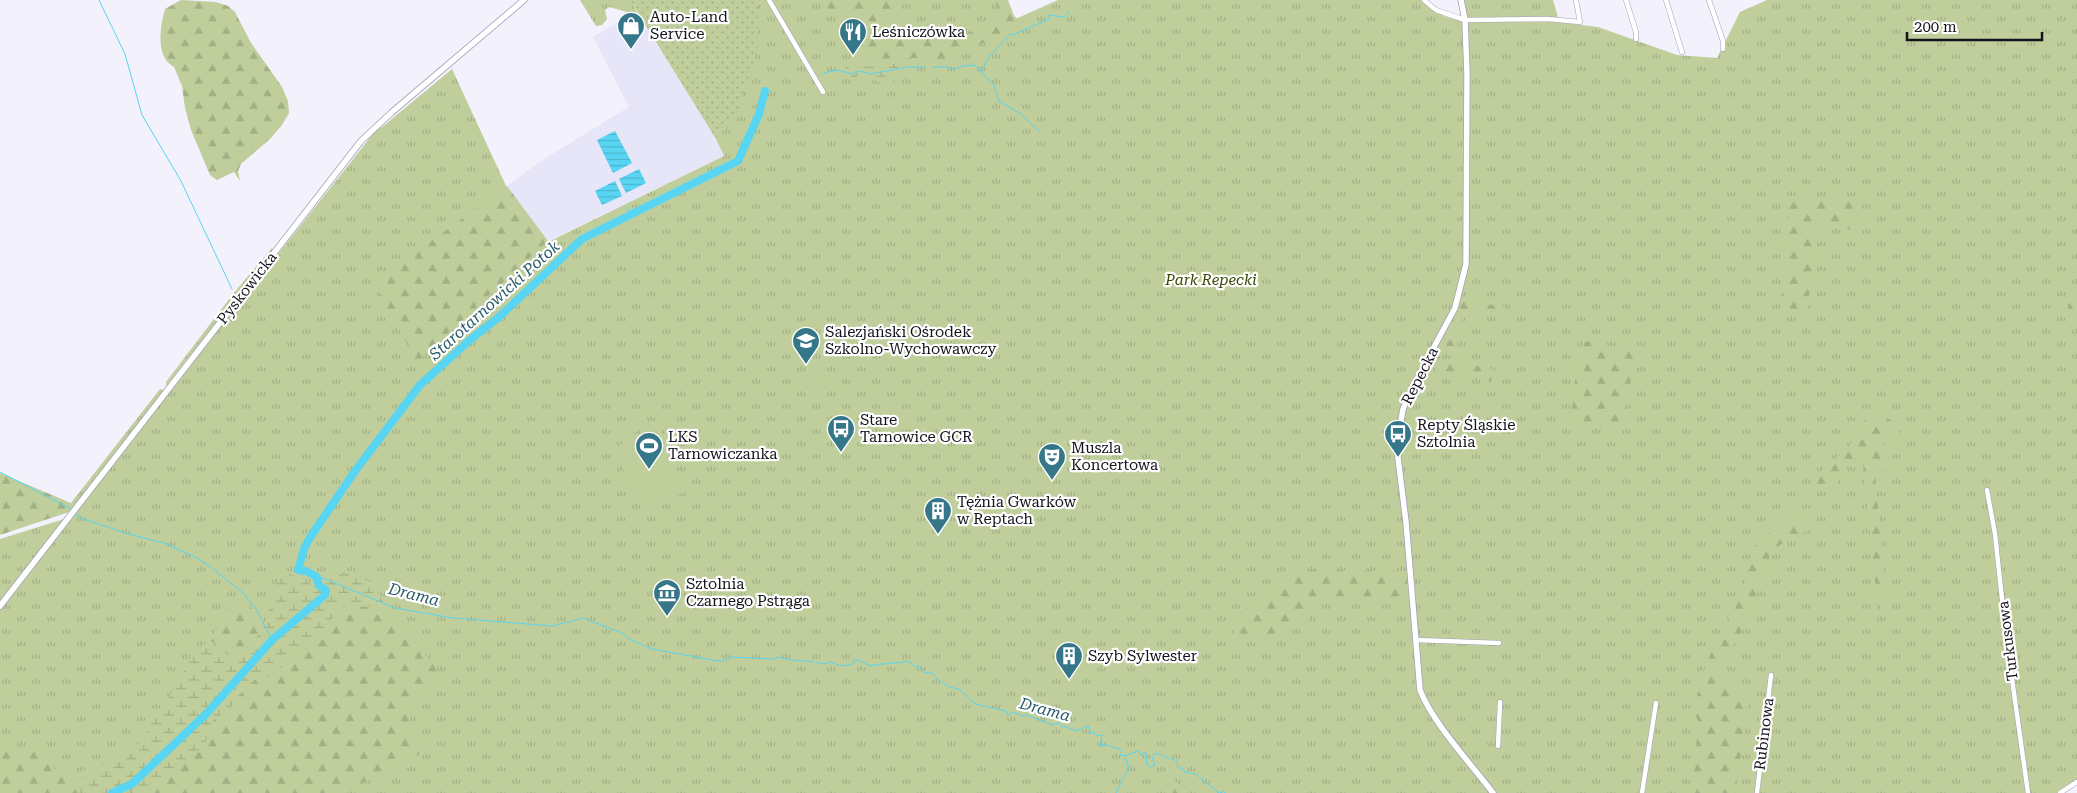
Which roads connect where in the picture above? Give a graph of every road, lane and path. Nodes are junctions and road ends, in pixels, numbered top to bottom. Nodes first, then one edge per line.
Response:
1 (524, 0) edge
2 (769, 0) edge
3 (1424, 0) edge
4 (1461, 0) edge
5 (1576, 0) edge
6 (1626, 0) edge
7 (1666, 0) edge
8 (1709, 0) edge
9 (1465, 20) junction
10 (1636, 39) dead end
11 (1723, 50) dead end
12 (1682, 52) dead end
13 (823, 92) dead end
14 (1987, 490) dead end
15 (0, 606) edge
16 (1416, 640) junction
17 (1499, 643) dead end
18 (1771, 675) dead end
19 (1500, 702) dead end
20 (1656, 703) dead end
21 (1498, 746) dead end
22 (2077, 782) edge
23 (1493, 793) edge
24 (1642, 793) edge
25 (1757, 793) edge
26 (2028, 793) edge
27 (2060, 793) edge

1 - 15 street, Pyskowicka
2 - 13 street
3 - 9 street
4 - 9 street, Repecka
5 - 9 street
6 - 10 street
7 - 12 street
8 - 11 street
9 - 16 street, Repecka
14 - 26 street, Turkusowa
16 - 17 street
16 - 23 street, Repecka
18 - 25 street, Rubinowa
19 - 21 street
20 - 24 street
22 - 27 street

